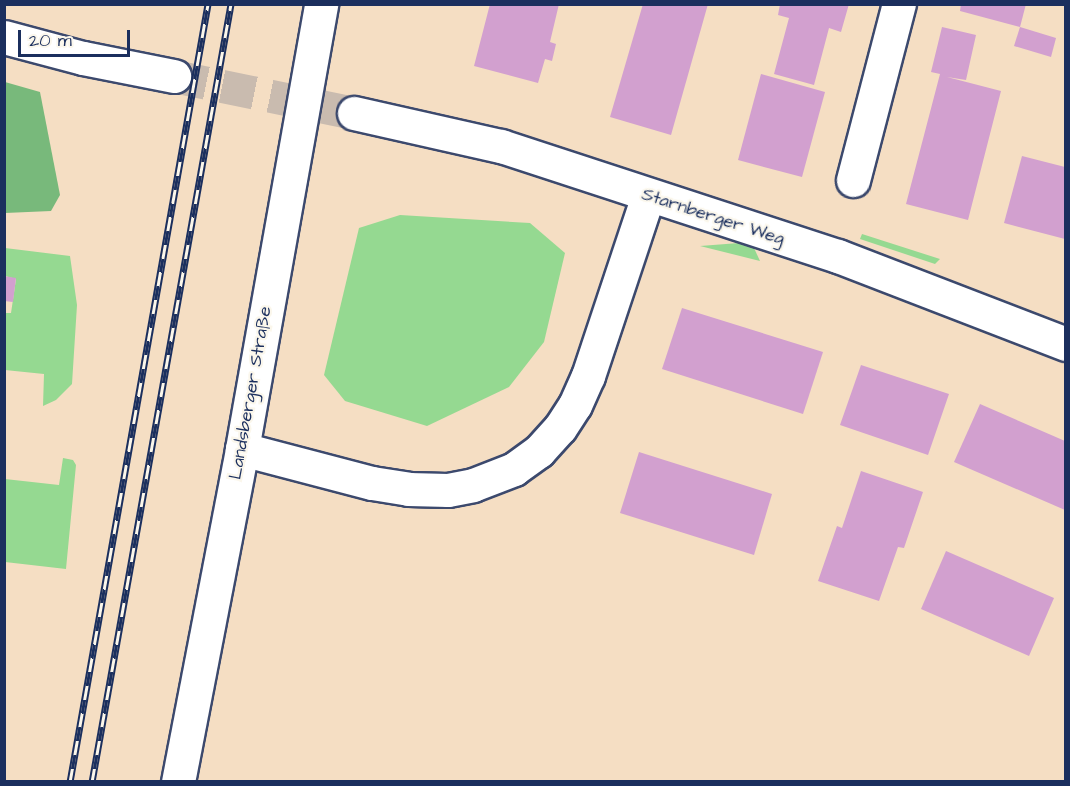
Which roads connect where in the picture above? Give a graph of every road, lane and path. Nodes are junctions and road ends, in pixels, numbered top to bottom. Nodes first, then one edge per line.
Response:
1 (321, 4) edge
2 (899, 4) edge
3 (4, 37) edge
4 (174, 76) tunnel mouth
5 (354, 112) tunnel mouth
6 (853, 180) dead end
7 (648, 196) junction
8 (1065, 344) edge
9 (242, 449) junction
10 (178, 782) edge

1 - 9 main road, Landsberger Straße
2 - 6 main road
3 - 4 main road
5 - 7 main road, Starnberger Weg
7 - 8 main road, Starnberger Weg
7 - 9 main road
9 - 10 main road, Landsberger Straße

